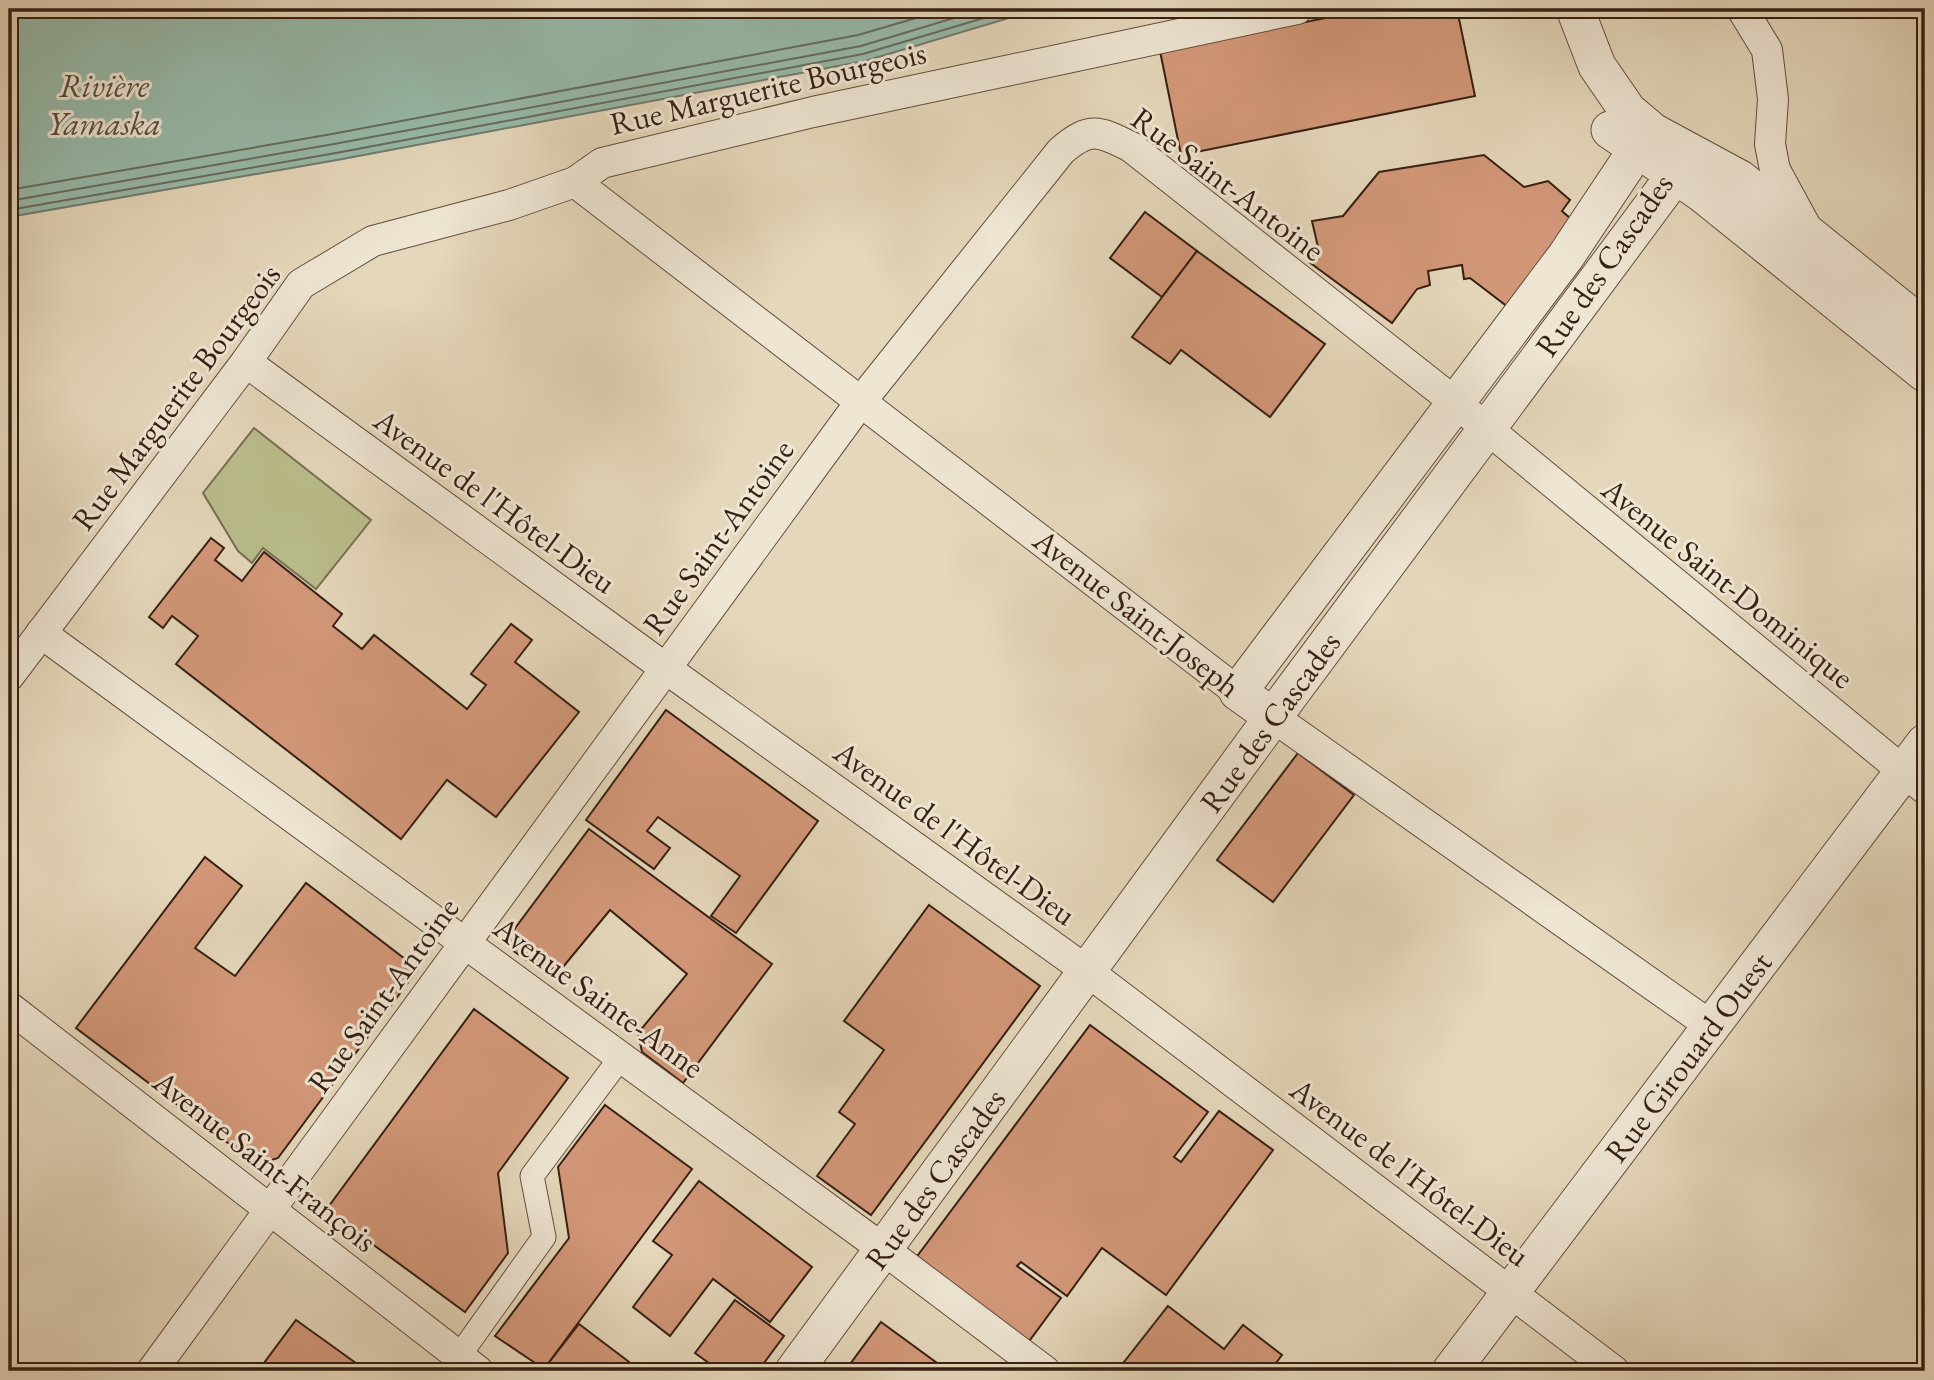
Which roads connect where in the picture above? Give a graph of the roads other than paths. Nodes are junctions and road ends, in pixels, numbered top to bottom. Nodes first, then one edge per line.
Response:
1 (1297, 9) edge
2 (1742, 9) edge
3 (1586, 38) edge
4 (1648, 149) junction
5 (575, 182) junction
6 (1811, 235) junction
7 (1925, 328) edge
8 (246, 362) junction
9 (1925, 373) edge
10 (862, 400) junction
11 (1455, 403) junction
12 (1486, 430) junction
13 (41, 633) junction
14 (665, 668) junction
15 (9, 676) edge
16 (1238, 692) junction
17 (1273, 717) junction
18 (1925, 743) edge
19 (1914, 781) edge
20 (465, 943) junction
21 (1087, 971) junction
22 (9, 1007) edge
23 (1711, 1026) junction
24 (621, 1057) junction
25 (270, 1209) junction
26 (883, 1249) junction
27 (1510, 1292) junction
28 (468, 1364) edge
29 (152, 1371) edge
30 (794, 1371) edge
31 (1045, 1371) edge
32 (1451, 1371) edge
33 (1614, 1371) edge

1 - 5 street, Rue Marguerite Bourgeois
2 - 6 street
3 - 4 street, Rue des Cascades
3 - 4 street
4 - 6 street
4 - 9 street
4 - 11 street, Rue des Cascades
4 - 12 street, Rue des Cascades
5 - 8 street, Rue Marguerite Bourgeois
5 - 10 street, Avenue Saint-Joseph
6 - 7 street
8 - 13 street, Rue Marguerite Bourgeois
8 - 14 street, Avenue de l'Hôtel-Dieu
10 - 11 street, Rue Saint-Antoine
10 - 14 street, Rue Saint-Antoine
10 - 16 street, Avenue Saint-Joseph
11 - 12 street, Rue Saint-Antoine
11 - 16 street, Rue des Cascades
12 - 17 street, Rue des Cascades
12 - 19 street, Avenue Saint-Dominique
13 - 15 street, Rue Marguerite Bourgeois
13 - 20 street, Avenue Sainte-Anne
14 - 20 street, Rue Saint-Antoine
14 - 21 street, Avenue de l'Hôtel-Dieu
16 - 17 street, Avenue Saint-Joseph
17 - 21 street, Rue des Cascades
17 - 23 street, Avenue Saint-Joseph
18 - 19 street, Rue Girouard Ouest
19 - 23 street, Rue Girouard Ouest
20 - 24 street, Avenue Sainte-Anne
20 - 25 street, Rue Saint-Antoine
21 - 26 street, Rue des Cascades
21 - 27 street, Avenue de l'Hôtel-Dieu
22 - 25 street, Avenue Saint-François
23 - 27 street, Rue Girouard Ouest
24 - 26 street, Avenue Sainte-Anne
24 - 28 street
25 - 28 street, Avenue Saint-François
25 - 29 street, Rue Saint-Antoine
26 - 30 street, Rue des Cascades
26 - 31 street, Avenue Sainte-Anne
27 - 32 street, Rue Girouard Ouest
27 - 33 street, Avenue de l'Hôtel-Dieu

